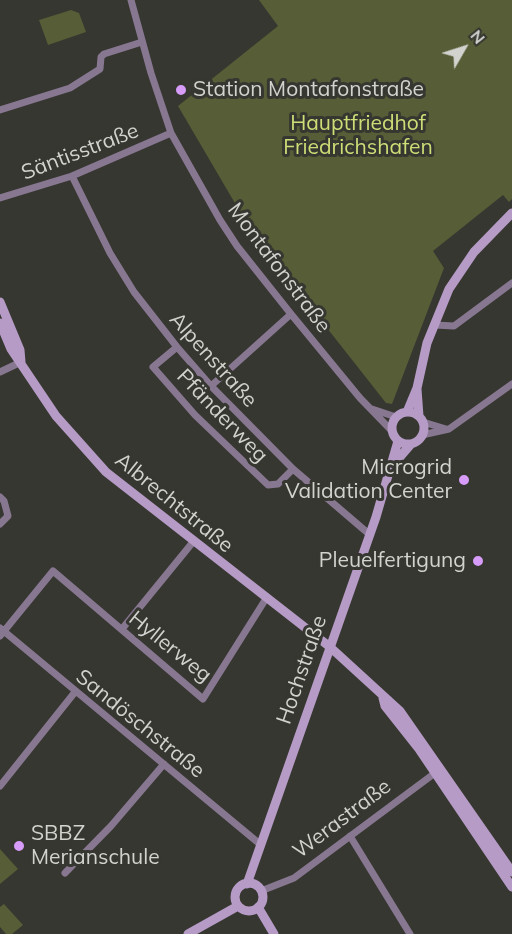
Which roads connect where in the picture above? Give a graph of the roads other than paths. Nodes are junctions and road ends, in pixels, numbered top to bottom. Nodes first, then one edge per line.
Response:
1 (131, 0) edge
2 (142, 42) junction
3 (0, 110) edge
4 (171, 133) junction
5 (72, 176) junction
6 (0, 198) edge
7 (512, 213) edge
8 (512, 283) edge
9 (0, 302) edge
10 (291, 314) junction
11 (0, 323) edge
12 (435, 325) junction
13 (177, 347) junction
14 (21, 362) junction
15 (0, 372) edge
16 (512, 384) edge
17 (211, 386) junction
18 (417, 388) junction
19 (372, 410) junction
20 (407, 412) junction
21 (396, 417) junction
22 (421, 419) junction
23 (449, 429) junction
24 (391, 430) junction
25 (422, 435) junction
26 (398, 441) junction
27 (411, 444) junction
28 (391, 467) junction
29 (293, 469) junction
30 (0, 497) edge
31 (0, 525) edge
32 (369, 534) junction
33 (193, 542) junction
34 (267, 597) junction
35 (122, 628) junction
36 (1, 632) edge
37 (330, 647) junction
38 (75, 692) junction
39 (164, 764) junction
40 (438, 770) junction
41 (0, 786) edge
42 (478, 830) junction
43 (351, 836) junction
44 (261, 845) junction
45 (512, 872) edge
46 (65, 873) dead end
47 (247, 884) junction
48 (512, 887) edge
49 (261, 891) junction
50 (238, 906) junction
51 (258, 907) junction
52 (188, 934) edge
53 (274, 934) edge
54 (410, 934) edge

1 - 2 street, Montafonstraße
2 - 3 street
2 - 4 street, Montafonstraße
4 - 5 street, Säntisstraße
4 - 10 street, Montafonstraße
5 - 6 street, Säntisstraße
5 - 13 street, Alpenstraße
7 - 12 main road
8 - 12 street
9 - 14 main road, Albrechtstraße
10 - 17 street
10 - 19 street, Montafonstraße
11 - 14 main road, Albrechtstraße
12 - 18 main road
13 - 17 street, Alpenstraße
13 - 29 street, Pfänderweg
14 - 15 street
14 - 33 main road, Albrechtstraße
16 - 23 street
17 - 29 street, Alpenstraße
18 - 20 main road
18 - 22 main road
19 - 21 street
19 - 24 street, Montafonstraße
20 - 21 main road
20 - 22 main road
21 - 24 main road
22 - 23 street
22 - 25 main road
23 - 25 street
24 - 26 main road
25 - 27 main road
26 - 27 main road
26 - 28 main road, Hochstraße
27 - 28 main road, Hochstraße
28 - 32 main road, Hochstraße
29 - 32 street, Alpenstraße
30 - 31 street
32 - 37 main road, Hochstraße
33 - 34 main road, Albrechtstraße
33 - 35 street
34 - 35 street, Hyllerweg
34 - 37 main road, Albrechtstraße
35 - 36 street, Hyllerweg
36 - 38 street, Sandöschstraße
37 - 40 main road, Albrechtstraße
37 - 44 main road, Hochstraße
38 - 39 street, Sandöschstraße
38 - 41 street
39 - 44 street, Sandöschstraße
39 - 46 street
40 - 42 main road, Albrechtstraße
40 - 43 street, Werastraße
42 - 45 main road
42 - 48 main road
43 - 49 street, Werastraße
43 - 54 street
44 - 47 main road, Hochstraße
47 - 49 main road
47 - 50 main road
49 - 51 main road
50 - 51 main road
50 - 52 main road
51 - 53 main road

